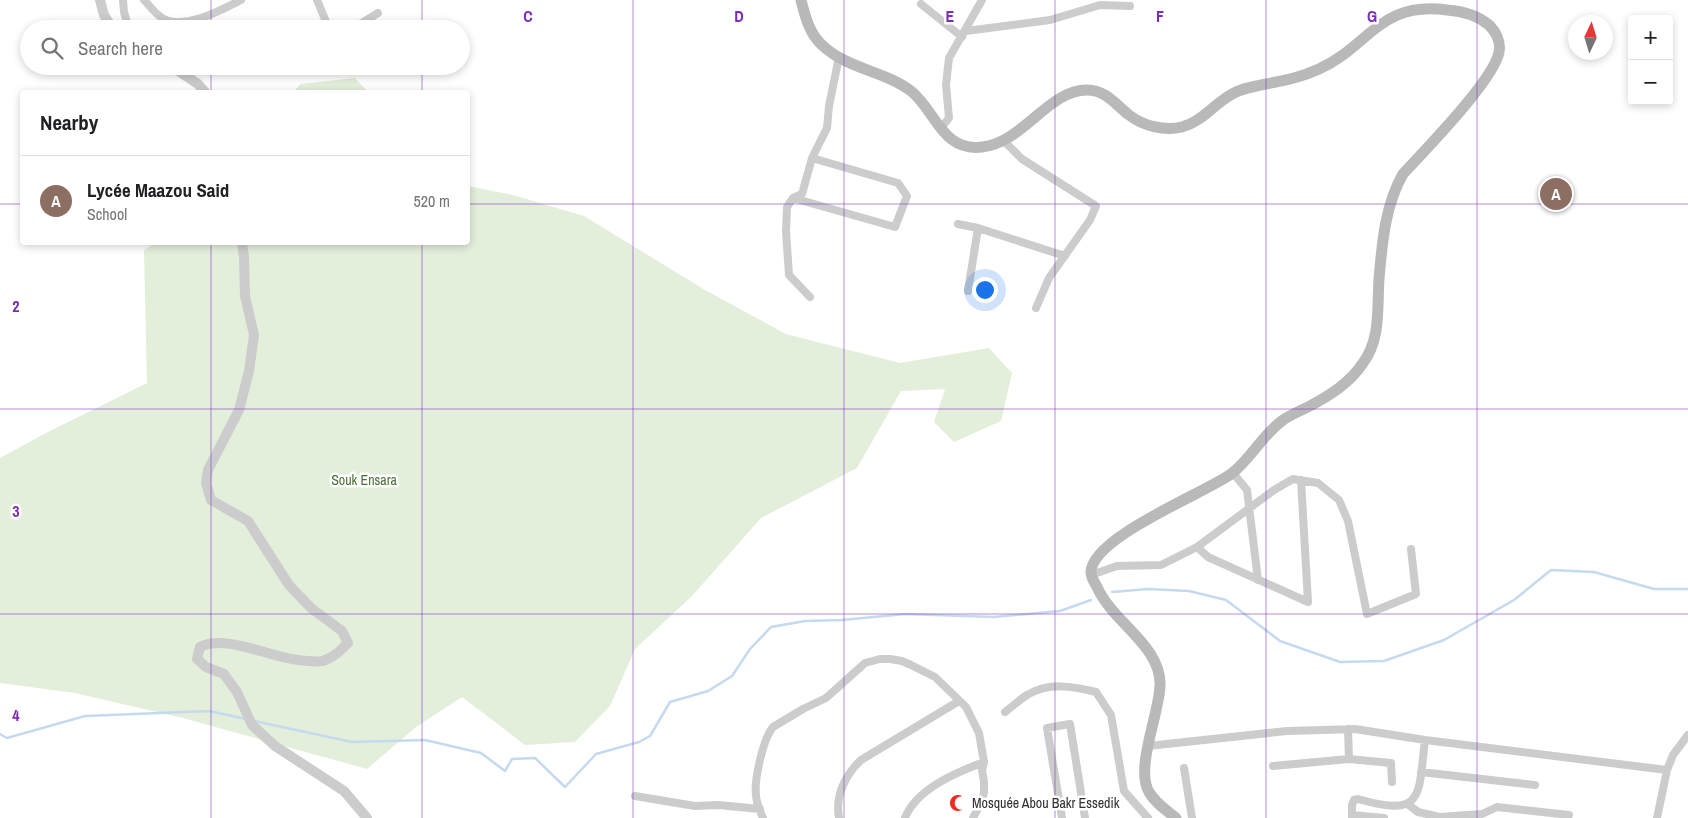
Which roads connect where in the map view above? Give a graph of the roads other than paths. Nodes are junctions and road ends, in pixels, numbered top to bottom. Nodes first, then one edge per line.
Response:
1 (100, 0) edge
2 (123, 0) edge
3 (144, 0) edge
4 (241, 0) edge
5 (316, 0) edge
6 (801, 0) edge
7 (982, 0) edge
8 (922, 4) dead end
9 (1130, 6) dead end
10 (378, 13) dead end
11 (107, 20) edge
12 (126, 20) edge
13 (167, 20) edge
14 (191, 20) edge
15 (325, 20) edge
16 (367, 20) edge
17 (964, 34) junction
18 (838, 57) junction
19 (184, 75) edge
20 (203, 90) edge
21 (940, 129) junction
22 (1004, 140) junction
23 (812, 158) junction
24 (793, 198) junction
25 (958, 224) dead end
26 (978, 228) junction
27 (242, 245) edge
28 (1065, 256) junction
29 (968, 291) dead end
30 (810, 297) dead end
31 (1036, 308) dead end
32 (1233, 473) junction
33 (1301, 480) junction
34 (1249, 510) junction
35 (1197, 547) junction
36 (1411, 549) dead end
37 (1091, 575) junction
38 (1258, 580) junction
39 (959, 701) junction
40 (1005, 712) dead end
41 (1348, 729) junction
42 (1688, 735) edge
43 (1425, 740) junction
44 (1148, 746) junction
45 (1349, 759) junction
46 (984, 762) junction
47 (1273, 766) dead end
48 (1184, 768) dead end
49 (1667, 770) junction
50 (1421, 772) junction
51 (1392, 782) dead end
52 (1534, 785) dead end
53 (635, 796) dead end
54 (1409, 805) junction
55 (760, 809) junction
56 (1569, 815) dead end
57 (1352, 816) edge
58 (367, 818) edge
59 (763, 818) edge
60 (840, 818) edge
61 (905, 818) edge
62 (973, 818) edge
63 (1062, 818) edge
64 (1085, 818) edge
65 (1148, 818) edge
66 (1176, 818) edge
67 (1192, 818) edge
68 (1384, 818) edge
69 (1657, 818) edge

1 - 11 street
2 - 12 street
3 - 13 street
4 - 14 street
5 - 15 street
6 - 18 main road
7 - 17 street
8 - 17 street
9 - 17 street
10 - 16 street
17 - 21 street
18 - 21 main road
18 - 23 street
19 - 20 street
21 - 22 main road
22 - 28 street
22 - 32 main road
23 - 24 street
23 - 24 street
24 - 30 street
25 - 26 street
26 - 28 street
26 - 29 street
27 - 58 street
28 - 31 street
32 - 34 street
32 - 37 main road
33 - 34 street
33 - 36 street
33 - 38 street
34 - 35 street
34 - 38 street
35 - 37 street
35 - 38 street
37 - 44 main road
39 - 46 street
39 - 55 street
39 - 60 street
40 - 65 street
41 - 43 street
41 - 44 street
41 - 45 street
42 - 49 street
43 - 49 street
43 - 50 street
44 - 66 main road
45 - 47 street
45 - 51 street
46 - 61 street
46 - 62 street
48 - 67 street
49 - 69 street
50 - 52 street
50 - 54 street
53 - 55 street
54 - 56 street
54 - 57 street
55 - 59 street
57 - 68 street
63 - 64 street

